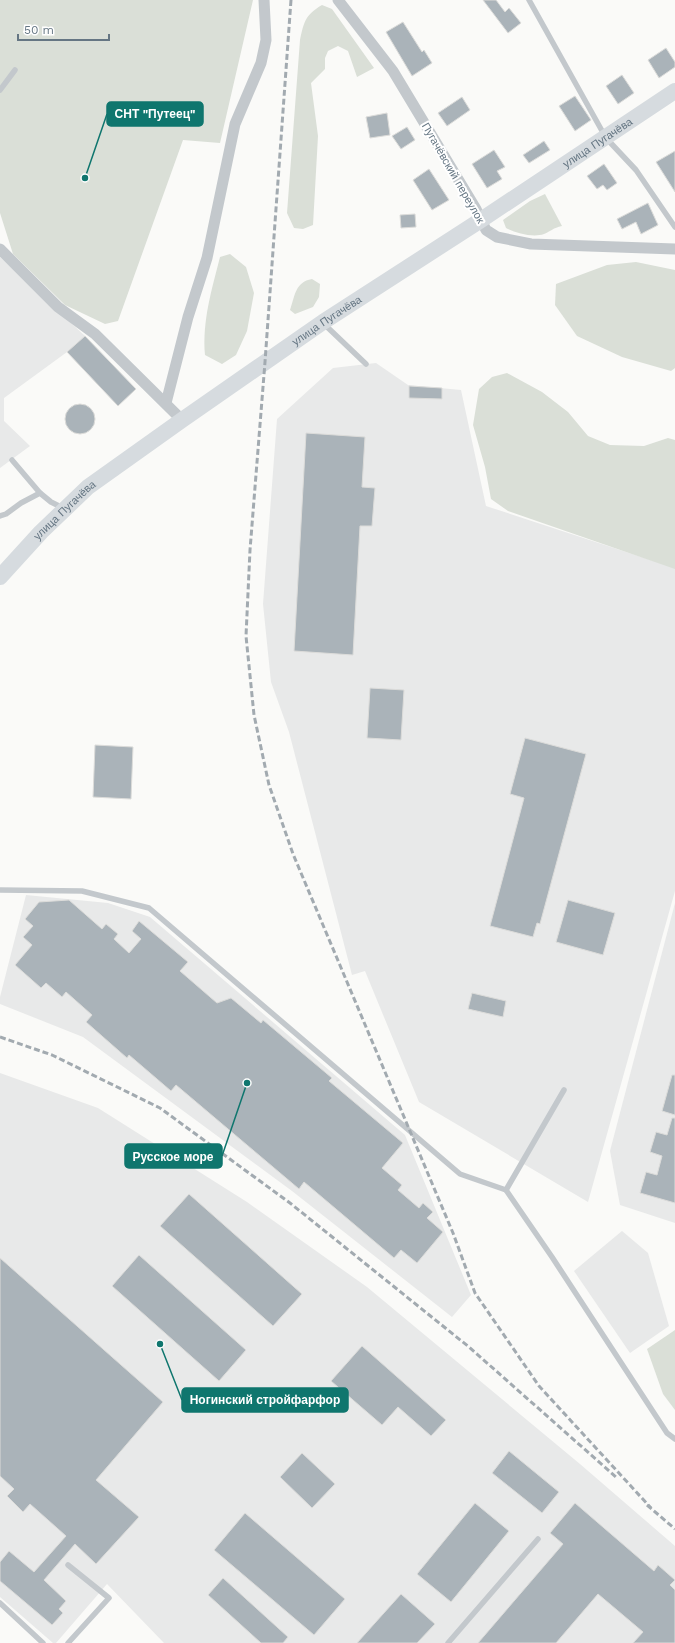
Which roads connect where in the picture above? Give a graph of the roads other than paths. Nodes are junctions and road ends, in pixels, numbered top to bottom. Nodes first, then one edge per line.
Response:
1 (264, 0) edge
2 (338, 0) edge
3 (529, 0) edge
4 (15, 70) dead end
5 (0, 90) edge
6 (675, 91) edge
7 (606, 138) junction
8 (480, 220) junction
9 (675, 227) edge
10 (0, 249) edge
11 (675, 249) edge
12 (323, 322) junction
13 (366, 364) dead end
14 (166, 403) junction
15 (182, 420) junction
16 (12, 460) dead end
17 (40, 493) junction
18 (65, 509) junction
19 (0, 516) edge
20 (0, 577) edge
21 (0, 890) edge
22 (564, 1090) dead end
23 (506, 1190) junction
24 (675, 1438) edge
25 (538, 1538) dead end
26 (68, 1565) dead end
27 (0, 1603) edge
28 (43, 1643) edge
29 (68, 1643) edge
30 (448, 1643) edge

1 - 14 street
2 - 8 street, Пугачёвский переулок
3 - 7 lane
4 - 5 lane
6 - 7 street, улица Пугачёва
7 - 8 street, улица Пугачёва
7 - 9 lane
8 - 11 street, Пугачёвский переулок
8 - 12 street, улица Пугачёва
10 - 14 street
12 - 13 lane
12 - 15 street, улица Пугачёва
14 - 15 street
15 - 18 street, улица Пугачёва
16 - 17 lane
17 - 18 lane
17 - 19 lane
18 - 20 street, улица Пугачёва
21 - 23 lane
22 - 23 lane
23 - 24 lane
25 - 30 lane
26 - 29 lane
27 - 28 lane

